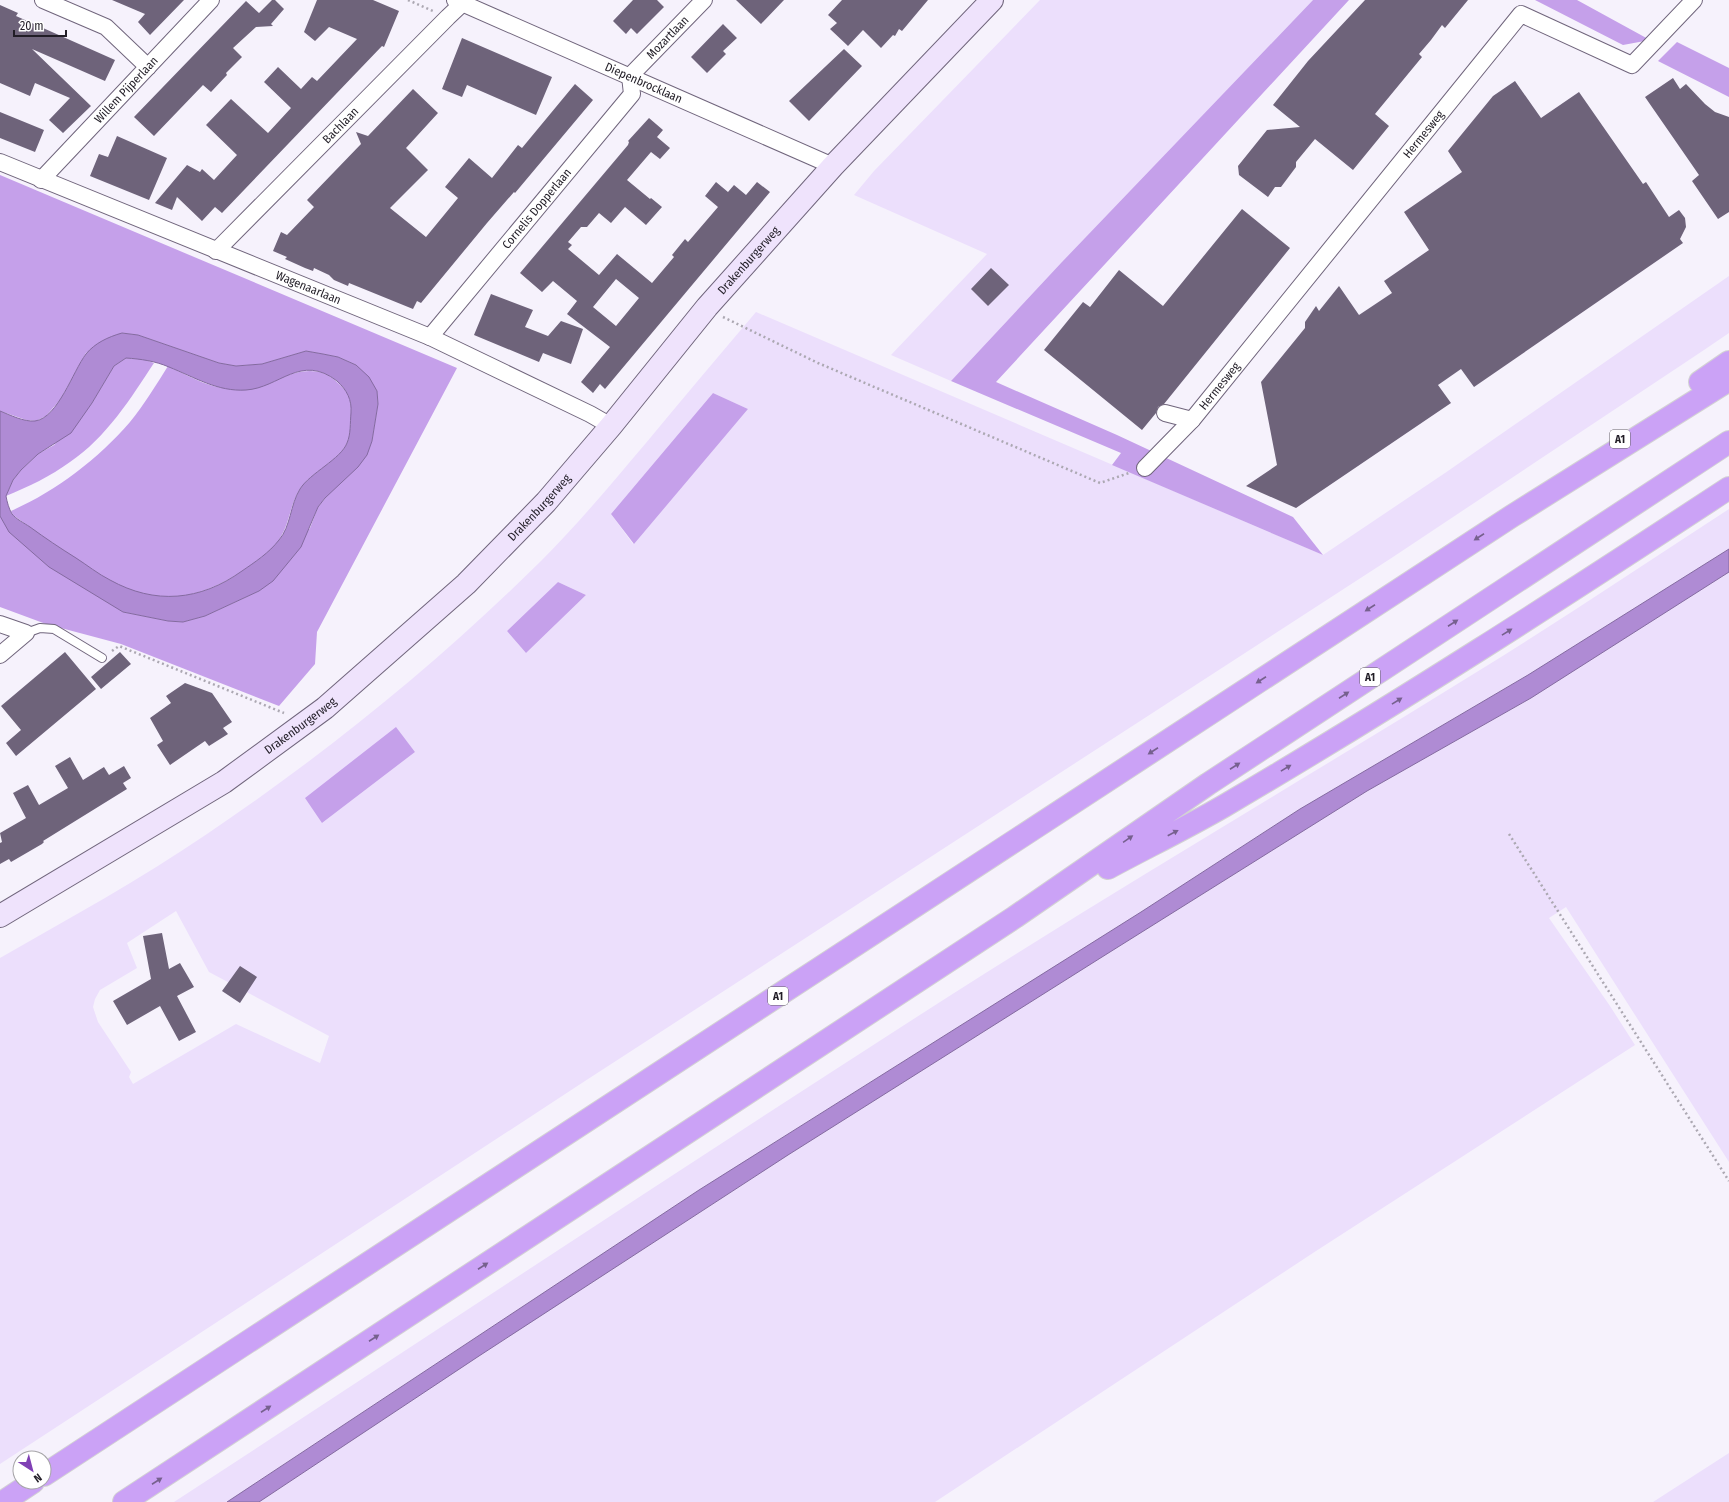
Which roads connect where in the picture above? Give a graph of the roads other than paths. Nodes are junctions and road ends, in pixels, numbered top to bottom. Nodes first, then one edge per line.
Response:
1 (43, 0) edge
2 (211, 0) edge
3 (704, 0) edge
4 (992, 0) edge
5 (1694, 0) edge
6 (461, 1) edge
7 (148, 67) junction
8 (630, 76) junction
9 (0, 162) edge
10 (833, 166) junction
11 (40, 180) junction
12 (216, 251) junction
13 (430, 337) junction
14 (1729, 362) edge
15 (1729, 380) edge
16 (1165, 413) dead end
17 (1192, 420) junction
18 (611, 426) junction
19 (1729, 442) edge
20 (1145, 468) road end
21 (1729, 488) edge
22 (1512, 516) junction
23 (0, 624) edge
24 (26, 633) junction
25 (0, 655) edge
26 (102, 658) road end
27 (0, 916) edge
28 (1015, 917) junction
29 (52, 1470) edge
30 (21, 1490) edge
31 (3, 1502) edge
32 (124, 1502) edge

1 - 7 street
2 - 7 street, Willem Pijperlaan
3 - 8 street, Mozartlaan
4 - 10 main road, Drakenburgerweg
5 - 17 street, Hermesweg
6 - 8 street, Diepenbrocklaan
6 - 12 street, Bachlaan
7 - 11 street, Willem Pijperlaan
8 - 10 street, Diepenbrocklaan
8 - 13 street, Cornelis Dopperlaan
9 - 11 street, Wagenaarlaan
10 - 18 main road, Drakenburgerweg
11 - 12 street, Wagenaarlaan
12 - 13 street, Wagenaarlaan
13 - 18 street, Wagenaarlaan
14 - 22 highway, A1
15 - 22 highway, A1
16 - 17 street, Hermesweg
17 - 20 street, Hermesweg
18 - 27 main road, Drakenburgerweg
28 -> 19 highway, A1
28 -> 21 highway, A1
22 -> 29 highway, A1
23 - 24 street
24 - 25 street
24 - 26 lane
32 -> 28 highway, A1
30 - 31 highway

